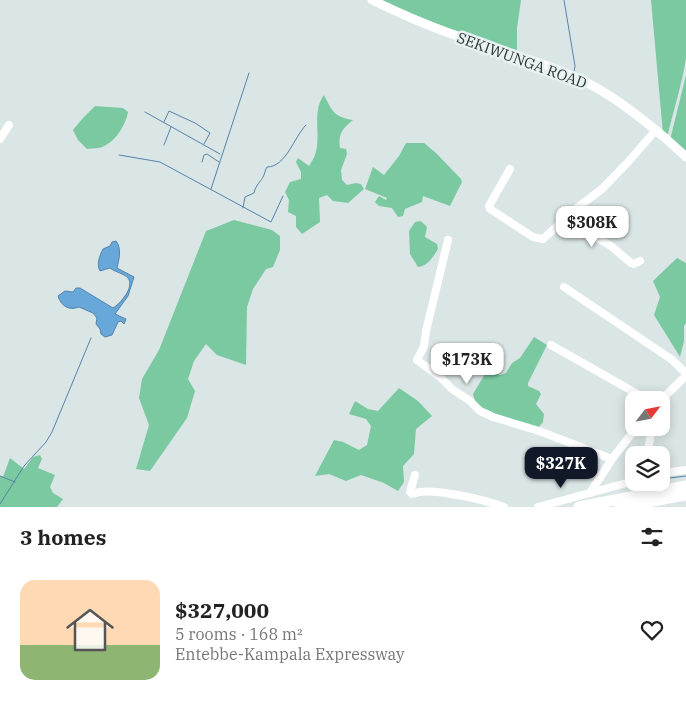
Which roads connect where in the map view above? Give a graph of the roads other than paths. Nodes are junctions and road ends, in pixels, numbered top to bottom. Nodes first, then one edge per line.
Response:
1 (372, 0) edge
2 (9, 125) dead end
3 (655, 131) junction
4 (0, 139) edge
5 (686, 157) edge
6 (510, 169) dead end
7 (577, 208) junction
8 (448, 240) dead end
9 (640, 262) dead end
10 (564, 287) dead end
11 (551, 345) dead end
12 (686, 375) edge
13 (632, 391) edge
14 (670, 391) edge
15 (630, 436) edge
16 (612, 459) junction
17 (686, 470) edge
18 (670, 472) edge
19 (415, 475) dead end
20 (625, 482) edge
21 (686, 486) edge
22 (590, 492) junction
23 (686, 495) edge
24 (504, 507) edge
25 (538, 507) edge
26 (580, 507) edge
27 (620, 507) edge

1 - 3 main road, SEKIWUNGA ROAD
2 - 4 street
3 - 5 main road, SEKIWUNGA ROAD
3 - 7 street
6 - 7 street
7 - 9 street
8 - 16 street
10 - 12 street
11 - 13 street
12 - 14 street
15 - 16 street
16 - 22 street
17 - 18 street
19 - 24 street
20 - 22 street
21 - 26 highway
22 - 25 street
23 - 27 highway

